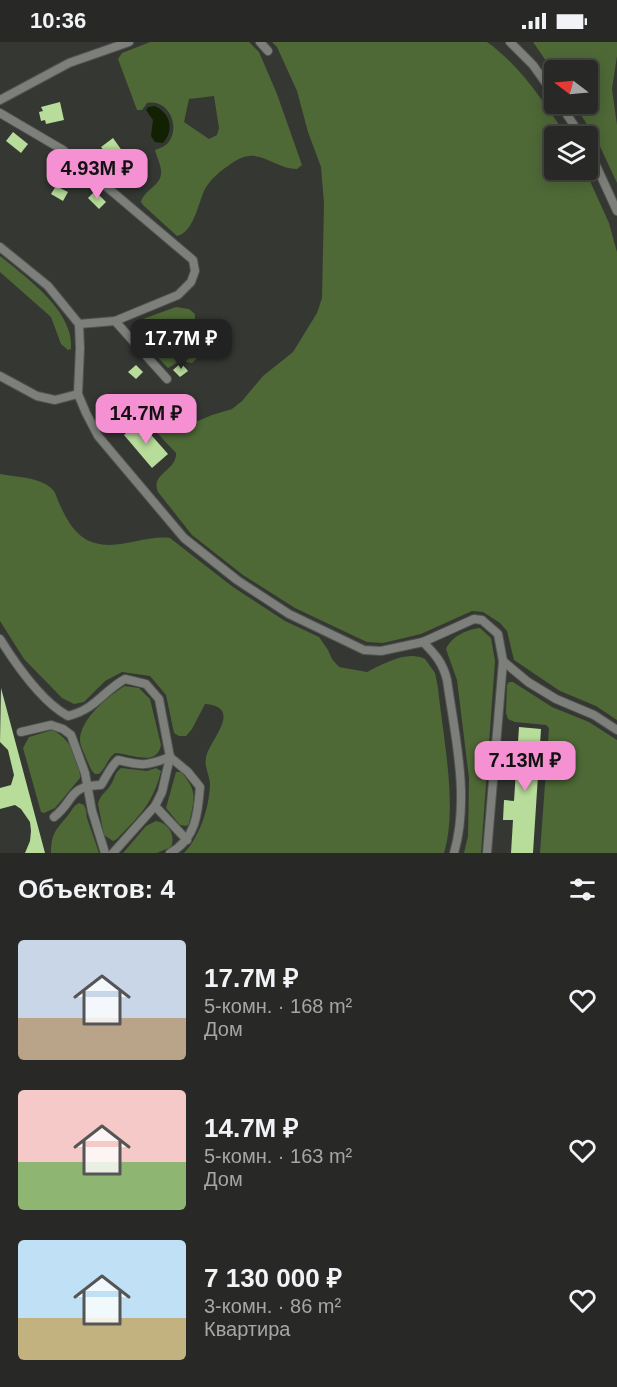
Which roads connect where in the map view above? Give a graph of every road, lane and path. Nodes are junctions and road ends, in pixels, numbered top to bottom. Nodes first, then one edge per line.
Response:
1 (129, 42) edge
2 (261, 42) edge
3 (510, 42) edge
4 (268, 51) dead end
5 (544, 80) edge
6 (0, 100) edge
7 (0, 113) edge
8 (598, 170) edge
9 (617, 211) edge
10 (0, 247) edge
11 (115, 321) junction
12 (79, 324) junction
13 (0, 377) edge
14 (168, 379) dead end
15 (78, 394) junction
16 (0, 639) edge
17 (423, 642) junction
18 (503, 661) junction
19 (68, 716) junction
20 (617, 730) edge
21 (21, 732) dead end
22 (71, 735) junction
23 (170, 757) junction
24 (88, 786) junction
25 (155, 806) junction
26 (54, 818) dead end
27 (187, 840) junction
28 (105, 853) edge
29 (113, 853) edge
30 (170, 853) edge
31 (454, 853) edge
32 (488, 853) edge

1 - 6 lane
2 - 4 lane
3 - 5 lane
7 - 11 lane
8 - 9 lane
10 - 12 lane
11 - 12 lane
11 - 14 lane
12 - 15 lane
13 - 15 lane
15 - 17 lane
16 - 19 lane
17 - 18 lane
17 - 31 lane
18 - 20 lane
18 - 32 lane
19 - 22 lane
19 - 23 lane
21 - 22 lane
22 - 24 lane
23 - 24 lane
23 - 25 lane
23 - 27 lane
24 - 26 lane
24 - 28 lane
25 - 27 lane
25 - 29 lane
27 - 30 lane

